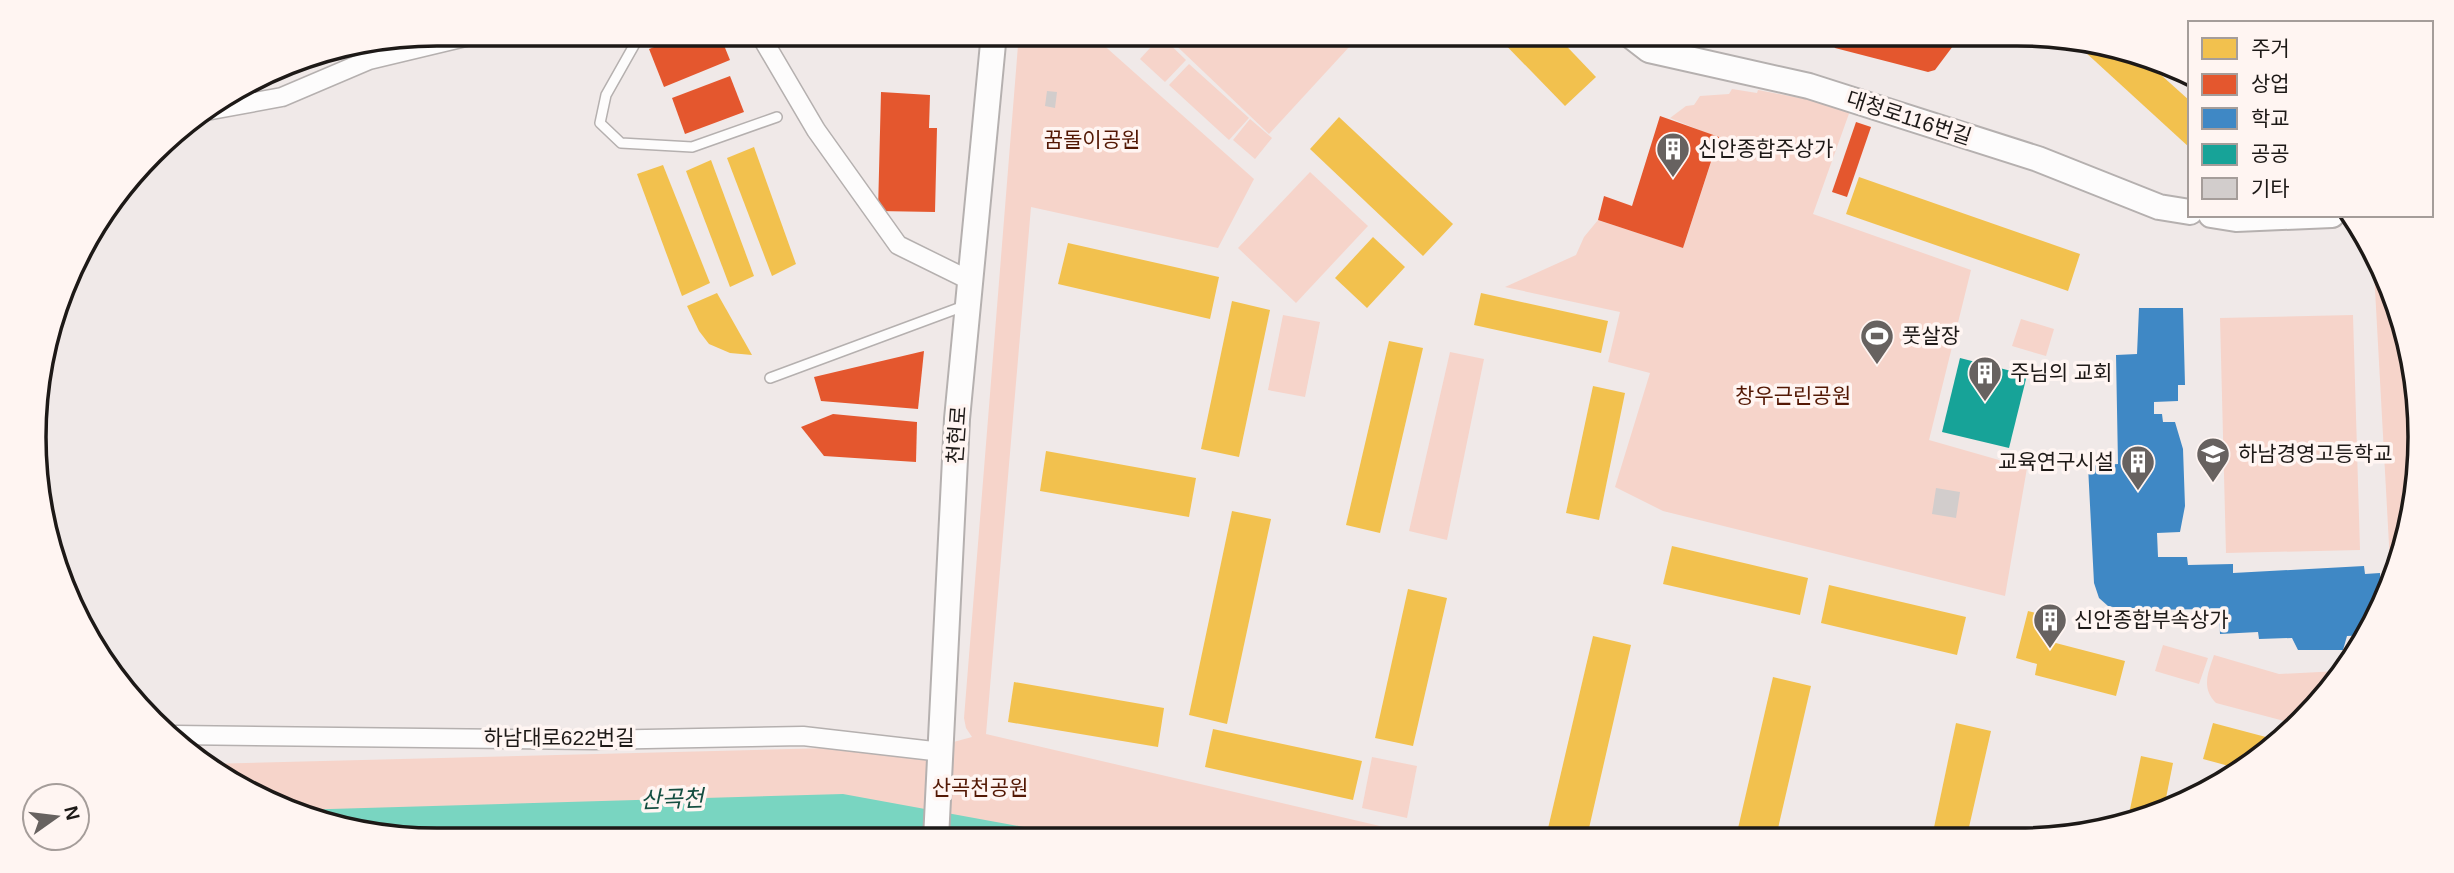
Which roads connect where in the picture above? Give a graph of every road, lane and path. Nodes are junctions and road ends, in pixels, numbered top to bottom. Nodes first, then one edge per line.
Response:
1 (428, 46) edge
2 (634, 46) edge
3 (767, 46) edge
4 (993, 46) edge
5 (1644, 46) edge
6 (225, 108) edge
7 (777, 117) dead end
8 (2188, 212) edge
9 (2224, 217) edge
10 (2284, 217) edge
11 (970, 293) junction
12 (770, 377) dead end
13 (184, 734) edge
14 (942, 752) junction
15 (937, 828) edge

1 - 6 street
2 - 7 lane
3 - 11 street
4 - 11 main road, 천현로
5 - 8 main road, 대청로116번길
9 - 10 main road
11 - 12 lane
11 - 14 main road, 천현로
13 - 14 street, 하남대로622번길
14 - 15 main road, 천현로

